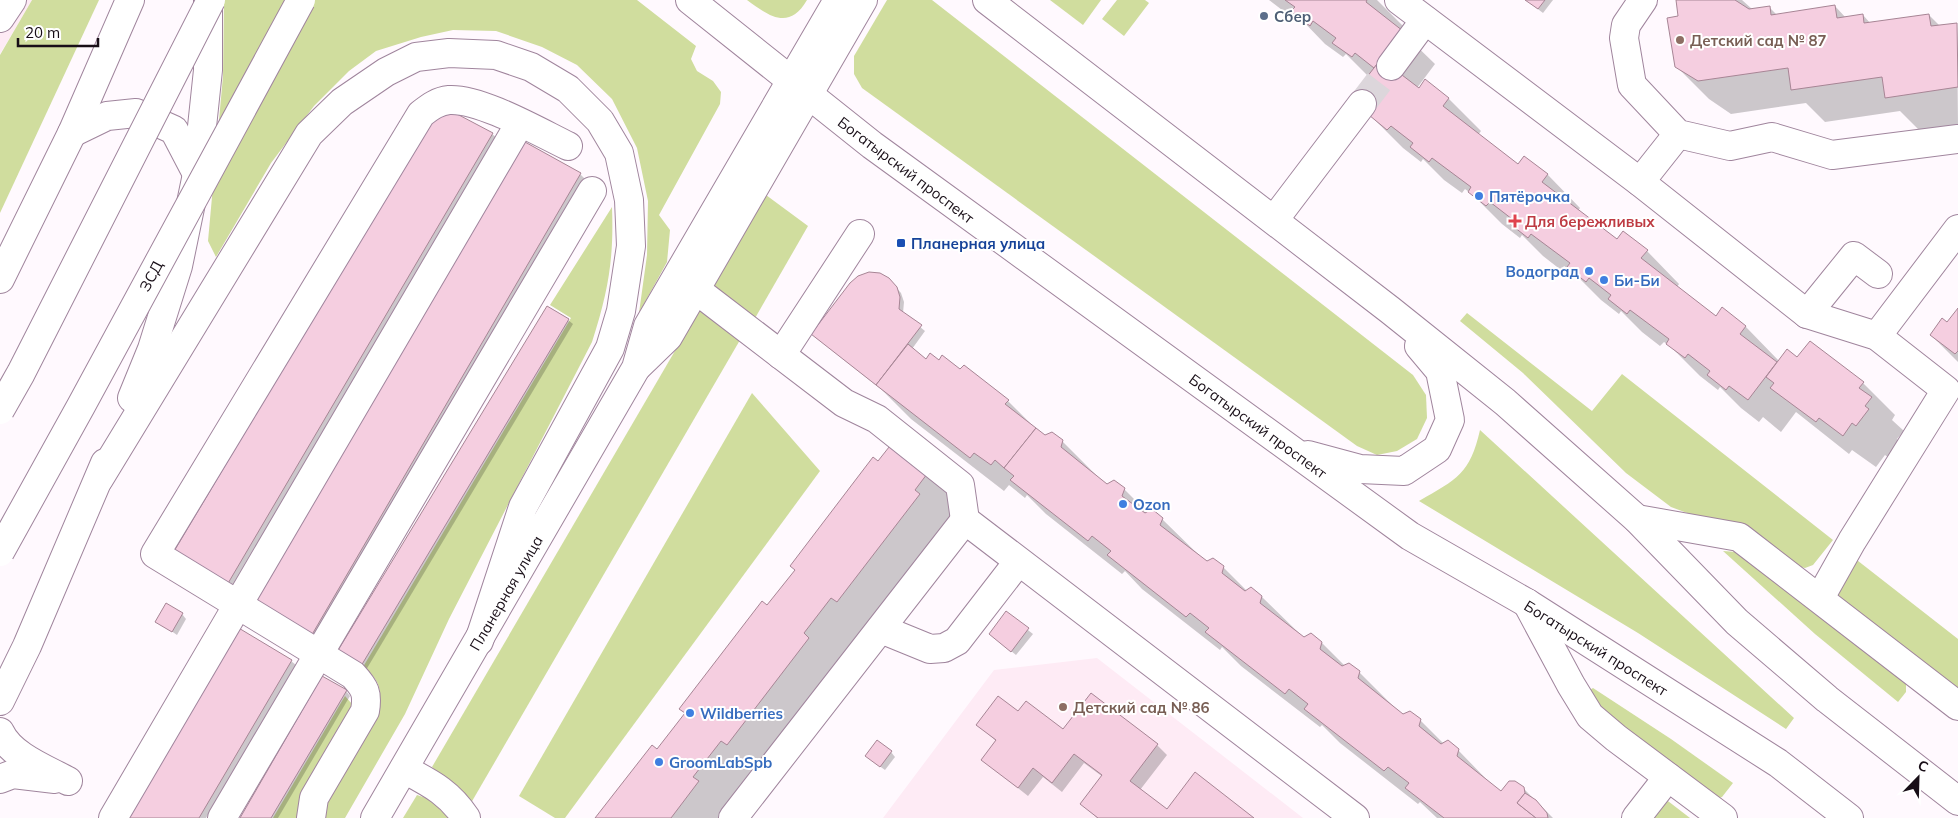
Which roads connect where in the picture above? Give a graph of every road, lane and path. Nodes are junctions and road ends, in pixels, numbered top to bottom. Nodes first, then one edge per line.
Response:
1 (12, 0) edge
2 (130, 0) edge
3 (210, 0) edge
4 (301, 0) edge
5 (690, 0) edge
6 (838, 0) edge
7 (863, 0) edge
8 (987, 0) edge
9 (1399, 0) edge
10 (1642, 0) edge
11 (0, 18) edge
12 (1425, 20) junction
13 (1391, 66) tunnel mouth
14 (800, 87) junction
15 (1362, 104) tunnel mouth
16 (520, 123) junction
17 (72, 133) junction
18 (1678, 134) junction
19 (1958, 139) edge
20 (568, 146) dead end
21 (197, 174) junction
22 (1640, 182) junction
23 (592, 191) dead end
24 (1274, 220) junction
25 (1958, 229) edge
26 (860, 234) dead end
27 (1878, 274) dead end
28 (0, 279) edge
29 (694, 289) junction
30 (1390, 310) junction
31 (1807, 314) junction
32 (1877, 336) junction
33 (781, 355) junction
34 (636, 368) junction
35 (1952, 394) edge
36 (0, 410) edge
37 (1290, 449) junction
38 (98, 479) junction
39 (1637, 519) junction
40 (965, 520) junction
41 (0, 552) edge
42 (1018, 562) junction
43 (1820, 598) junction
44 (1526, 603) junction
45 (238, 605) junction
46 (881, 630) junction
47 (478, 641) junction
48 (319, 654) junction
49 (0, 702) edge
50 (1958, 706) edge
51 (0, 732) edge
52 (404, 769) junction
53 (1668, 777) junction
54 (0, 779) edge
55 (1958, 801) edge
56 (113, 818) edge
57 (222, 818) edge
58 (311, 818) edge
59 (375, 818) edge
60 (466, 818) edge
61 (733, 818) edge
62 (1355, 818) edge
63 (1636, 818) edge
64 (1723, 818) edge
65 (1849, 818) edge

1 - 11 main road
2 - 17 main road
3 - 21 main road
3 - 36 main road, bridge
4 - 41 main road, ЗСД, bridge
5 - 14 main road, Богатырский проспект
6 - 14 main road, Планерная улица
7 - 14 main road, Планерная улица
8 - 24 main road
9 - 12 main road
10 - 18 main road
12 - 13 main road
12 - 22 main road
14 - 29 main road, Планерная улица
14 - 34 main road, Планерная улица
14 - 37 main road, Богатырский проспект
15 - 24 main road
16 - 20 main road
16 - 45 main road
16 - 45 main road
17 - 21 main road
17 - 28 main road
18 - 19 main road
18 - 22 main road
21 - 38 main road
22 - 31 main road
23 - 48 main road
24 - 30 main road
25 - 32 main road
26 - 33 main road
27 - 31 main road
29 - 33 main road
29 - 34 main road, Планерная улица
30 - 37 main road
30 - 39 main road
31 - 32 main road
32 - 35 main road
33 - 40 main road
34 - 47 main road, Планерная улица
35 - 43 main road
37 - 44 main road, Богатырский проспект
38 - 47 main road
38 - 49 main road
39 - 43 main road
39 - 55 main road
40 - 42 main road
40 - 46 main road
42 - 46 main road
42 - 62 main road
43 - 50 main road
44 - 53 main road
44 - 65 main road, Богатырский проспект
45 - 48 main road
45 - 56 main road
46 - 61 main road
47 - 52 main road, Планерная улица
48 - 57 main road
48 - 58 main road
51 - 54 main road
52 - 59 main road, Планерная улица
52 - 60 main road
53 - 63 main road
53 - 64 main road

